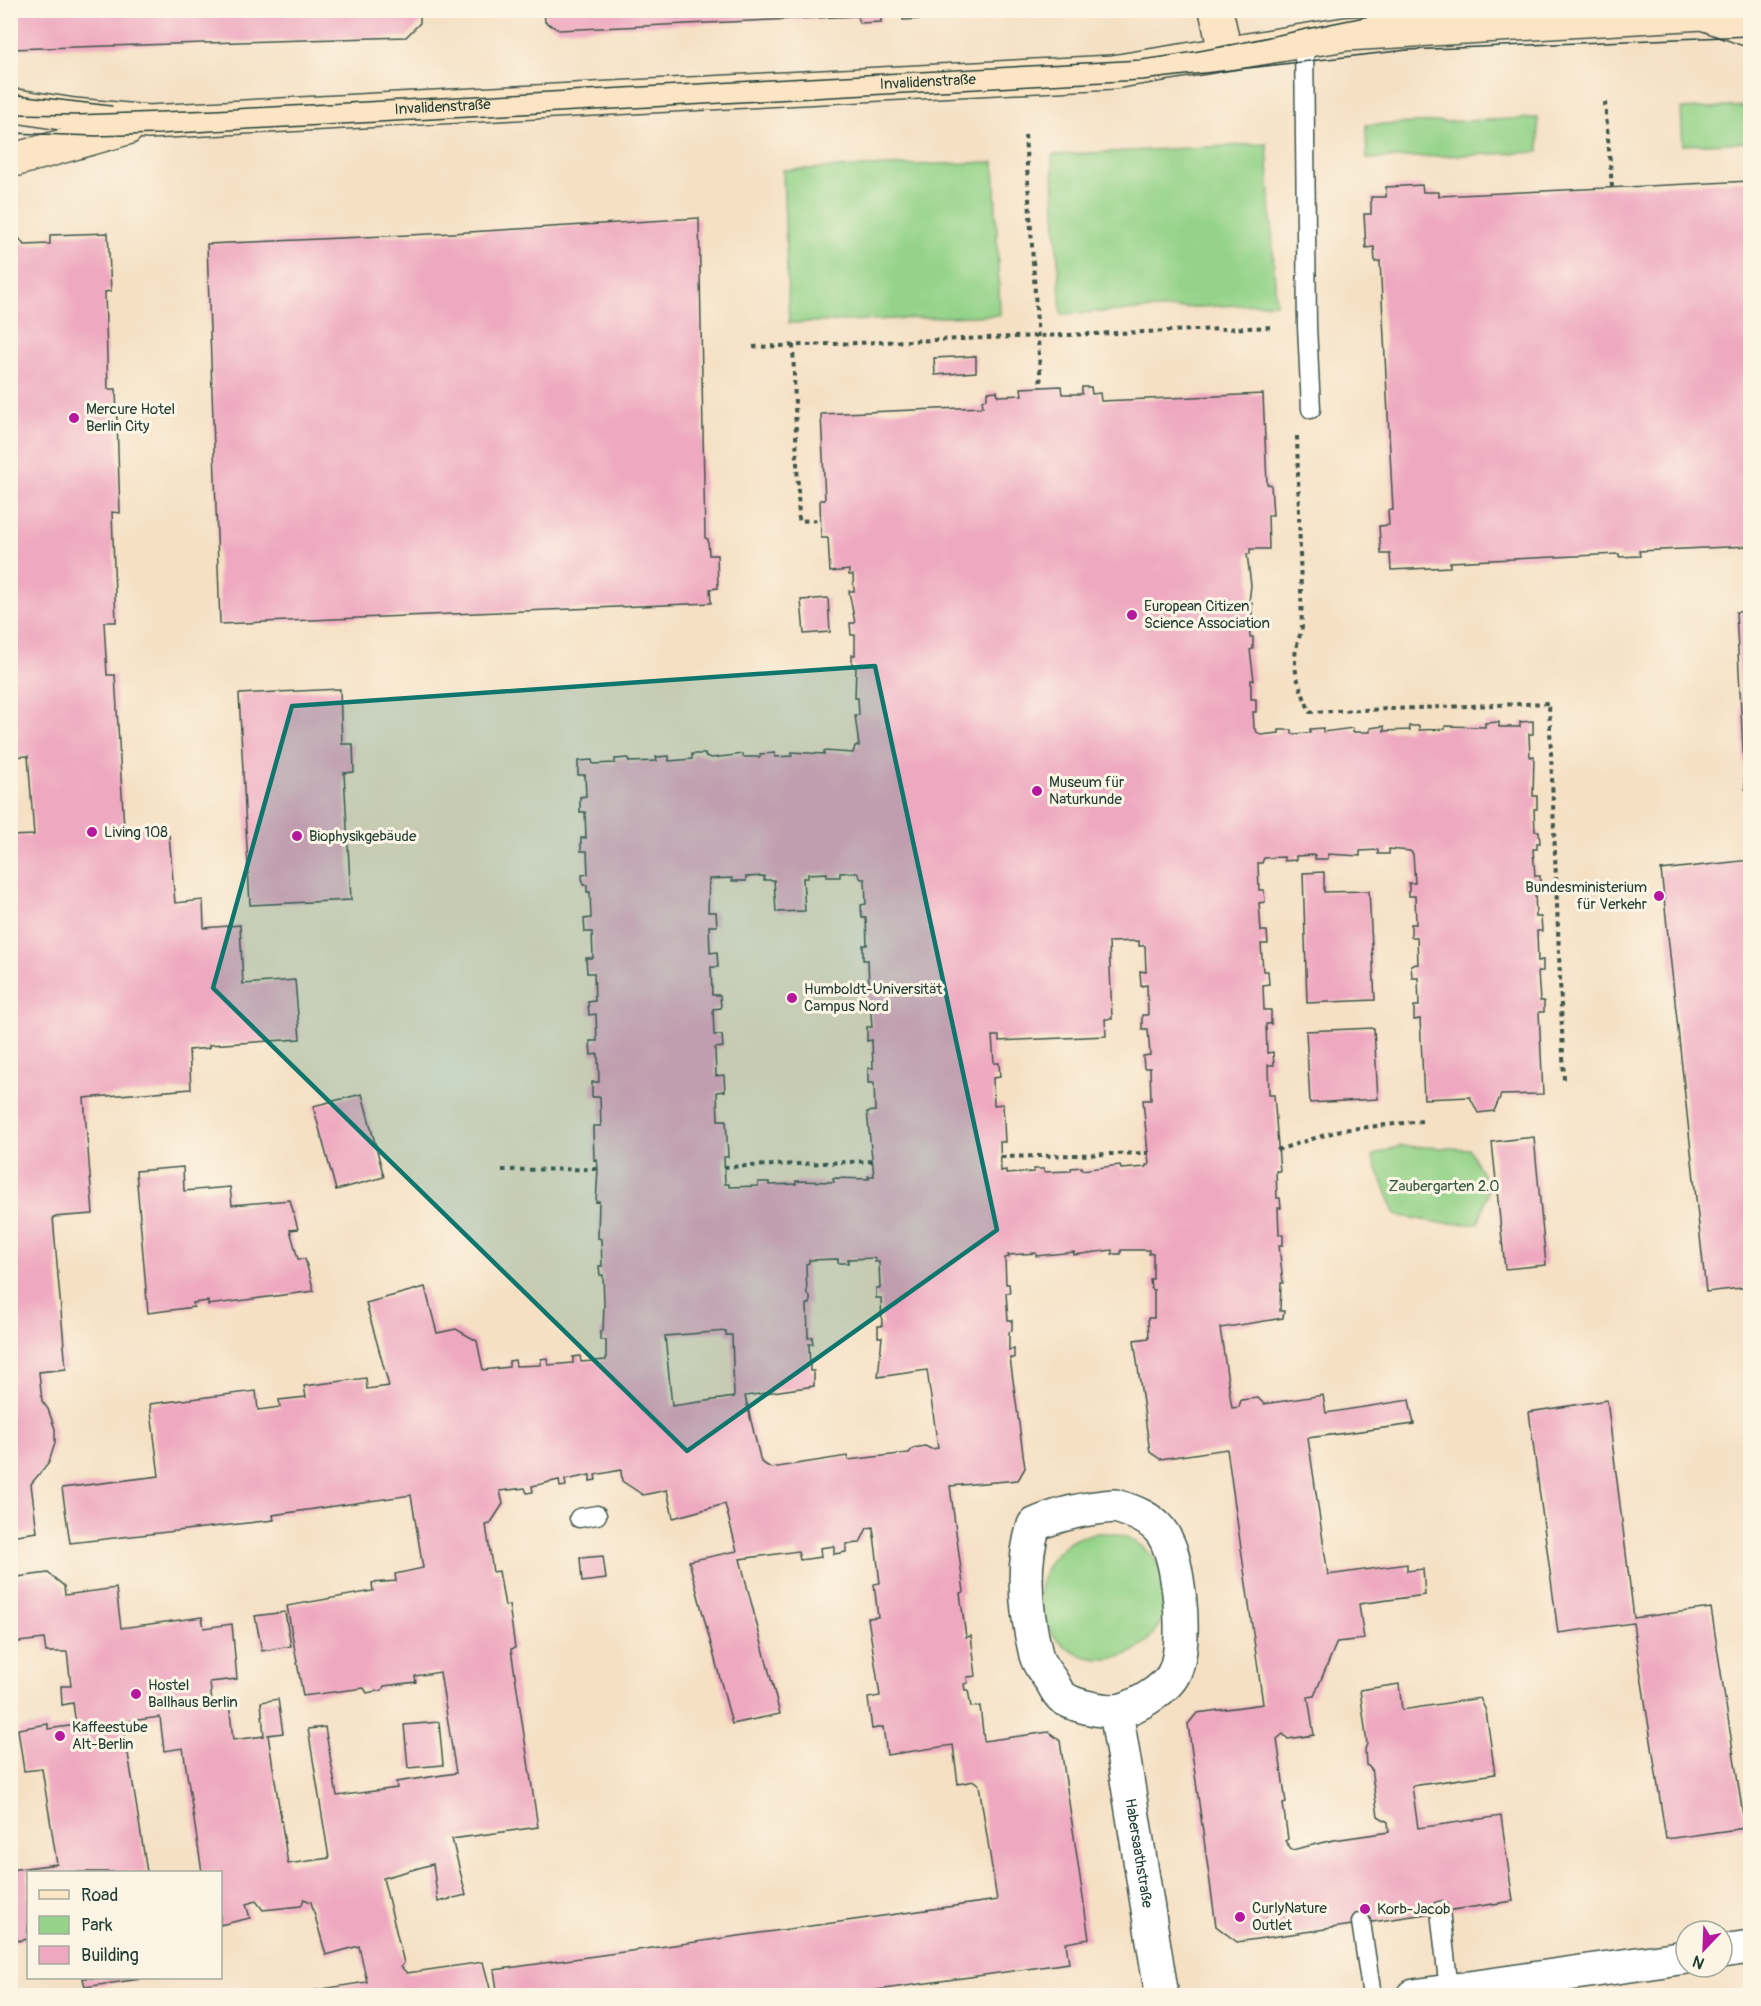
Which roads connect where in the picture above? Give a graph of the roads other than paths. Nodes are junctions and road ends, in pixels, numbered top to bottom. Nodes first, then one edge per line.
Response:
1 (1216, 10) edge
2 (1706, 12) edge
3 (1750, 30) edge
4 (1304, 40) junction
5 (1225, 52) junction
6 (10, 105) edge
7 (148, 122) junction
8 (10, 161) edge
9 (1311, 409) road end
10 (1116, 1712) junction
11 (1440, 1911) dead end
12 (1361, 1922) dead end
13 (1750, 1947) edge
14 (1734, 1949) edge
15 (1674, 1959) edge
16 (1449, 1990) junction
17 (1162, 1995) edge
18 (1372, 1995) edge
19 (1414, 1995) edge

1 - 5 main road
2 - 3 main road, Invalidenstraße
2 - 4 main road, Invalidenstraße
4 - 5 main road, Invalidenstraße
4 - 9 lane
5 - 7 main road, Invalidenstraße
6 - 7 main road, Invalidenstraße
7 - 8 main road, Invalidenstraße
10 - 10 street
10 - 17 street, Habersaathstraße
11 - 16 lane
12 - 18 lane
13 - 14 street
15 - 16 street
16 - 19 street

